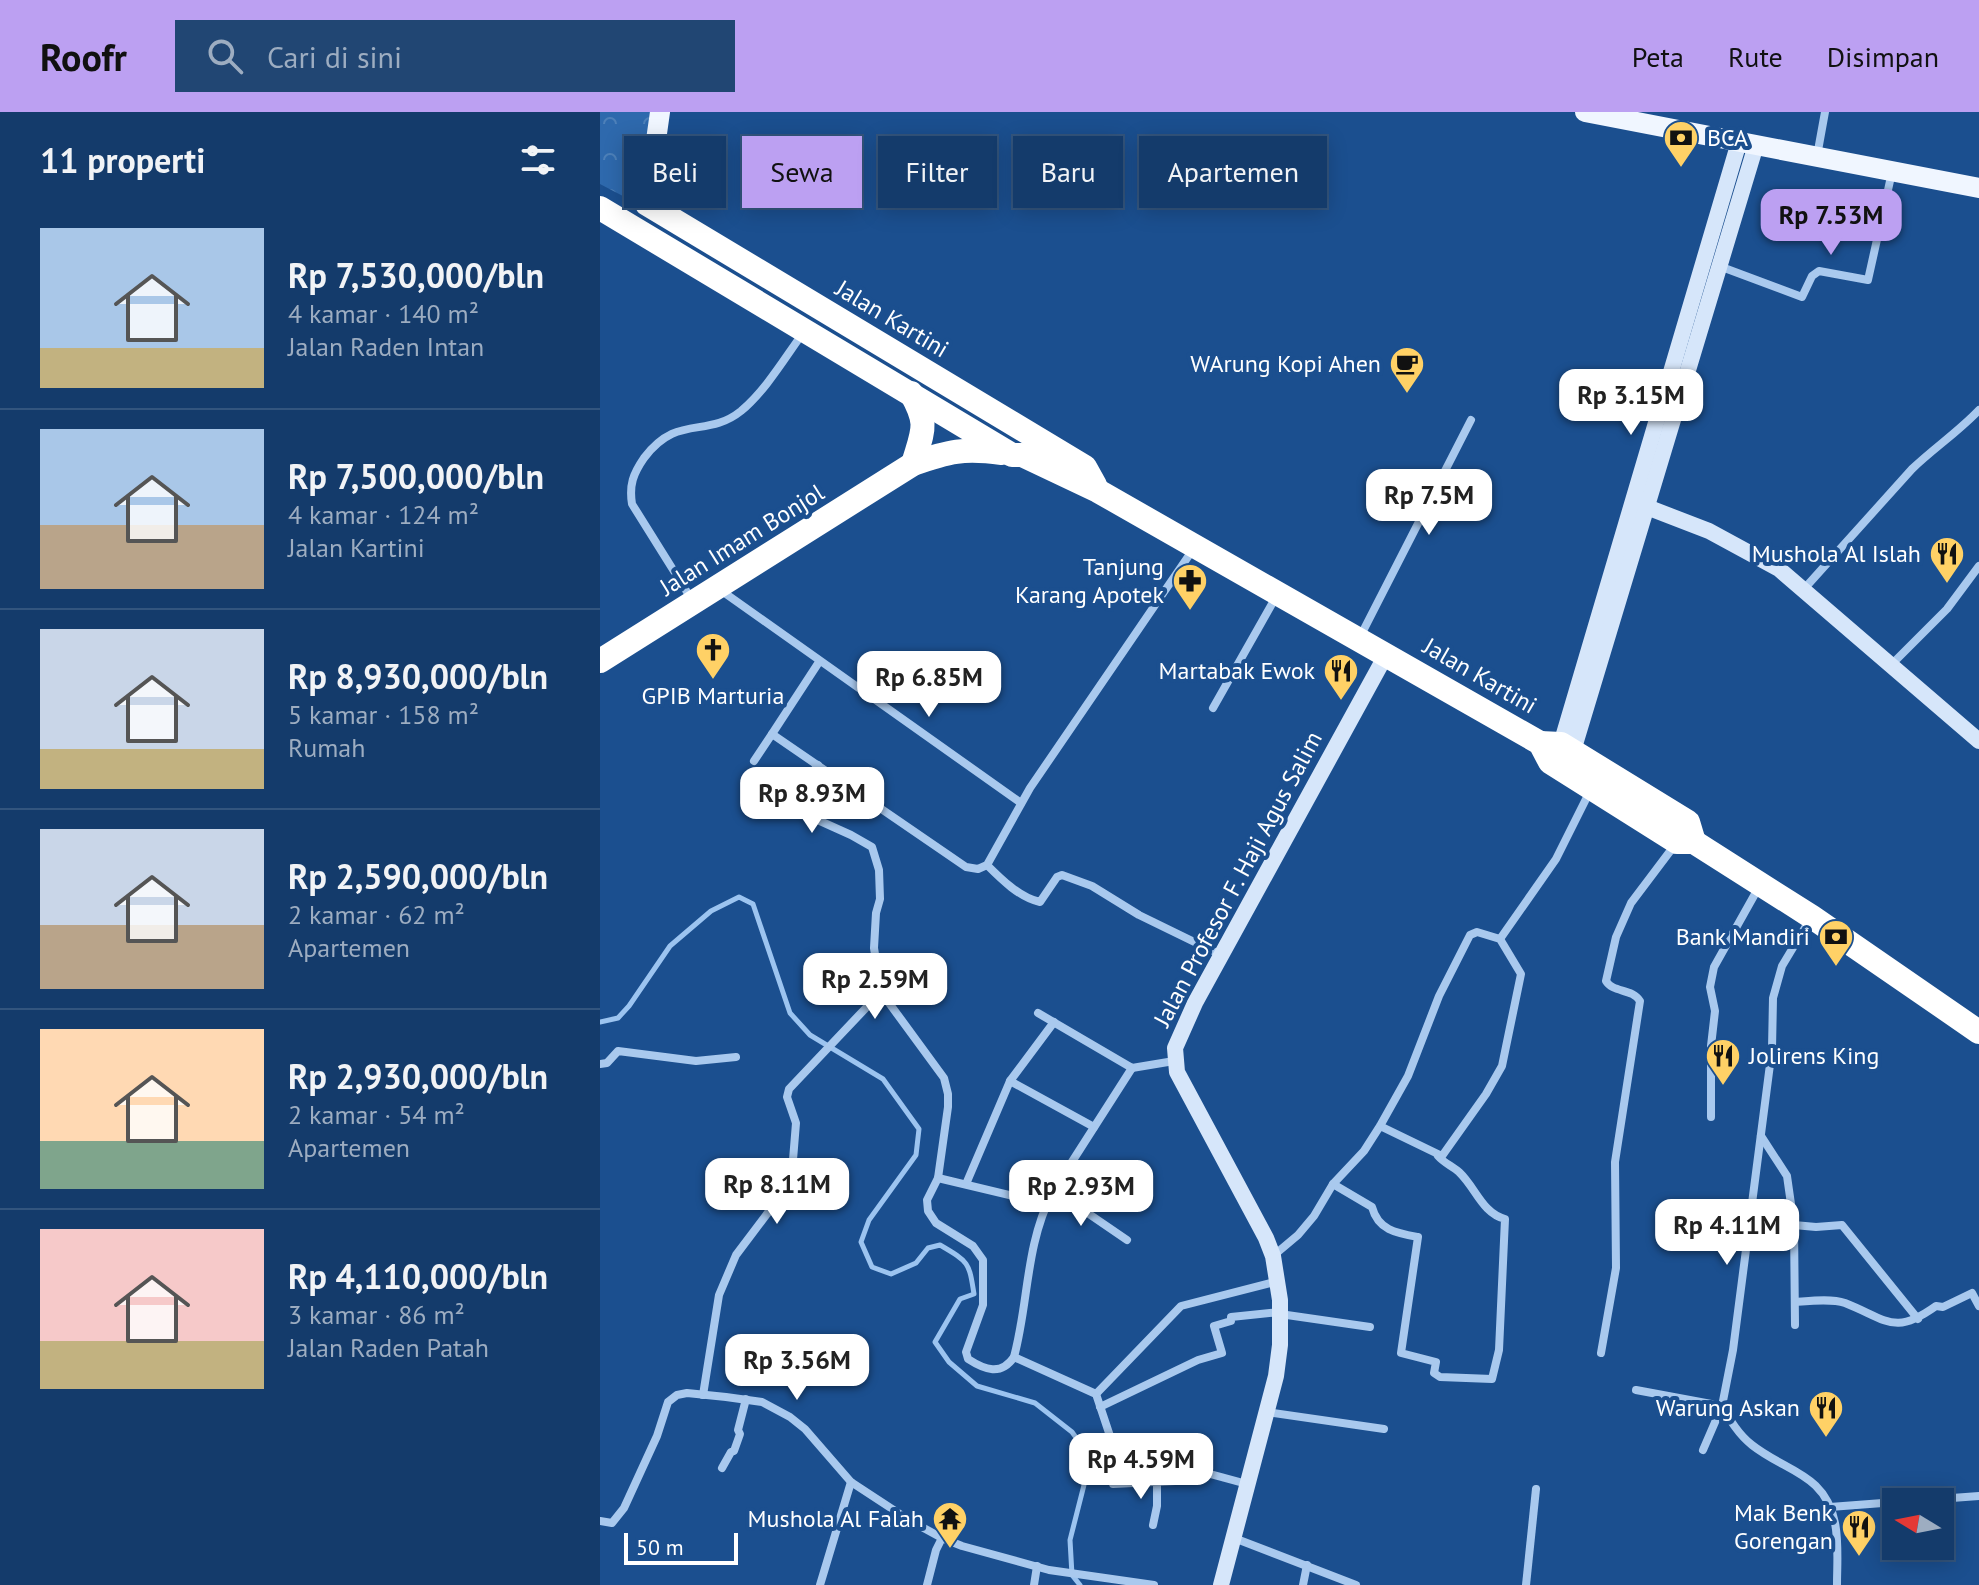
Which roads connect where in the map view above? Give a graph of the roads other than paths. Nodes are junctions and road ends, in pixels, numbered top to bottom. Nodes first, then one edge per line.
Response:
1 (660, 112) edge
2 (1585, 112) edge
3 (1825, 112) edge
4 (657, 136) edge
5 (1747, 143) junction
6 (1817, 157) junction
7 (1892, 171) junction
8 (1979, 188) edge
9 (600, 208) edge
10 (644, 208) edge
11 (654, 208) edge
12 (632, 226) junction
13 (1719, 266) junction
14 (806, 329) junction
15 (911, 393) junction
16 (1979, 410) edge
17 (1471, 420) dead end
18 (1012, 455) junction
19 (913, 464) junction
20 (1098, 491) junction
21 (1640, 504) junction
22 (1194, 548) junction
23 (1979, 566) edge
24 (719, 589) junction
25 (1804, 589) junction
26 (1277, 594) junction
27 (694, 603) junction
28 (1359, 640) junction
29 (1386, 655) junction
30 (600, 661) edge
31 (819, 662) junction
32 (1890, 666) junction
33 (1213, 708) dead end
34 (772, 734) junction
35 (1979, 741) edge
36 (1558, 746) junction
37 (754, 761) dead end
38 (818, 765) junction
39 (1592, 787) junction
40 (1021, 803) junction
41 (1686, 842) junction
42 (987, 865) junction
43 (1761, 885) junction
44 (1812, 917) junction
45 (1500, 939) junction
46 (1221, 955) junction
47 (881, 992) junction
48 (1038, 1013) dead end
49 (1054, 1022) junction
50 (1979, 1032) edge
51 (736, 1057) dead end
52 (1174, 1061) junction
53 (600, 1064) edge
54 (1132, 1068) junction
55 (1010, 1081) junction
56 (1711, 1117) dead end
57 (1380, 1126) junction
58 (1094, 1127) junction
59 (1760, 1135) junction
60 (1438, 1156) junction
61 (938, 1178) junction
62 (1059, 1183) junction
63 (966, 1184) junction
64 (1333, 1184) junction
65 (1047, 1204) junction
66 (1794, 1225) junction
67 (1127, 1240) dead end
68 (1273, 1256) junction
69 (1278, 1281) junction
70 (1795, 1302) junction
71 (1979, 1306) edge
72 (1280, 1313) junction
73 (1918, 1319) junction
74 (1795, 1325) dead end
75 (1370, 1327) dead end
76 (1601, 1353) dead end
77 (1014, 1357) junction
78 (1636, 1390) dead end
79 (1096, 1394) junction
80 (703, 1395) junction
81 (746, 1399) junction
82 (1722, 1406) junction
83 (1100, 1407) junction
84 (1267, 1412) junction
85 (1384, 1429) dead end
86 (1703, 1450) dead end
87 (722, 1468) dead end
88 (1157, 1481) junction
89 (851, 1482) junction
90 (1248, 1484) junction
91 (1536, 1489) dead end
92 (1979, 1496) edge
93 (1954, 1498) edge
94 (1882, 1503) edge
95 (1830, 1507) junction
96 (600, 1521) edge
97 (1153, 1525) dead end
98 (942, 1538) junction
99 (1234, 1538) junction
100 (1307, 1565) junction
101 (1037, 1566) junction
102 (820, 1585) edge
103 (927, 1585) edge
104 (1034, 1585) edge
105 (1154, 1585) edge
106 (1221, 1585) edge
107 (1303, 1585) edge
108 (1356, 1585) edge
109 (1526, 1585) edge
110 (1837, 1585) edge

1 - 4 main road
2 - 5 main road
3 - 6 street
5 - 6 main road
5 - 13 street
5 - 21 street
6 - 7 main road
7 - 8 main road
7 - 13 street
9 - 12 highway, Jalan Kartini
10 - 12 highway
11 - 20 highway, Jalan Kartini
12 - 14 highway, Jalan Kartini
13 - 21 street
14 - 15 highway, Jalan Kartini
14 - 27 street
15 - 18 highway, Jalan Kartini
15 - 19 highway
16 - 25 street
17 - 28 street
18 - 19 highway, Jalan Imam Bonjol
18 - 20 highway, Jalan Kartini
19 - 24 highway, Jalan Imam Bonjol
20 - 22 highway, Jalan Kartini
21 - 25 street
21 - 36 street
22 - 26 highway, Jalan Kartini
22 - 40 street
23 - 32 street
24 - 27 highway, Jalan Imam Bonjol
24 - 31 street
25 - 32 street
26 - 28 highway, Jalan Kartini
26 - 33 street
27 - 30 highway, Jalan Imam Bonjol
28 - 29 highway, Jalan Kartini
29 - 36 highway, Jalan Kartini
29 - 46 street, Jalan Profesor F. Haji Agus Salim
31 - 34 street
31 - 40 street
32 - 35 street
34 - 37 street
34 - 38 street
36 - 39 highway, Jalan Kartini
36 - 41 highway
38 - 42 street
38 - 47 street
39 - 41 highway, Jalan Kartini
39 - 45 street
40 - 42 street
41 - 43 highway, Jalan Kartini
41 - 76 street
42 - 46 street
43 - 44 highway, Jalan Kartini
43 - 56 street
44 - 50 highway, Jalan Kartini
44 - 59 street
45 - 57 street
45 - 60 street
46 - 52 street, Jalan Profesor F. Haji Agus Salim
47 - 61 street
47 - 80 street
48 - 49 street
49 - 54 street
49 - 55 street
51 - 53 street
52 - 54 street
52 - 68 street, Jalan Profesor F. Haji Agus Salim
54 - 58 street
55 - 58 street
55 - 63 street
57 - 60 street
57 - 64 street
58 - 62 street
59 - 66 street
59 - 82 street
60 - 64 street
61 - 63 street
61 - 77 street
62 - 65 street
62 - 67 street
63 - 65 street
64 - 68 street
65 - 77 street
66 - 70 street
66 - 73 street
68 - 69 street, Jalan Profesor F. Haji Agus Salim
69 - 72 street, Jalan Profesor F. Haji Agus Salim
69 - 79 street
70 - 73 street
70 - 74 street
71 - 73 street
72 - 75 street
72 - 83 street
72 - 84 street, Jalan Profesor F. Haji Agus Salim
77 - 79 street
78 - 82 street
79 - 83 street
80 - 81 street
80 - 96 street
81 - 87 street
81 - 89 street
82 - 86 street
82 - 95 street
83 - 88 street
84 - 85 street
84 - 90 street, Jalan Profesor F. Haji Agus Salim
88 - 90 street
88 - 97 street
89 - 98 street
89 - 102 street
90 - 99 street, Jalan Profesor F. Haji Agus Salim
91 - 109 street
92 - 93 street
94 - 95 street
95 - 110 street
98 - 101 street
98 - 103 street
99 - 100 street
99 - 106 street, Jalan Profesor F. Haji Agus Salim
100 - 107 street
100 - 108 street
101 - 104 street
101 - 105 street

